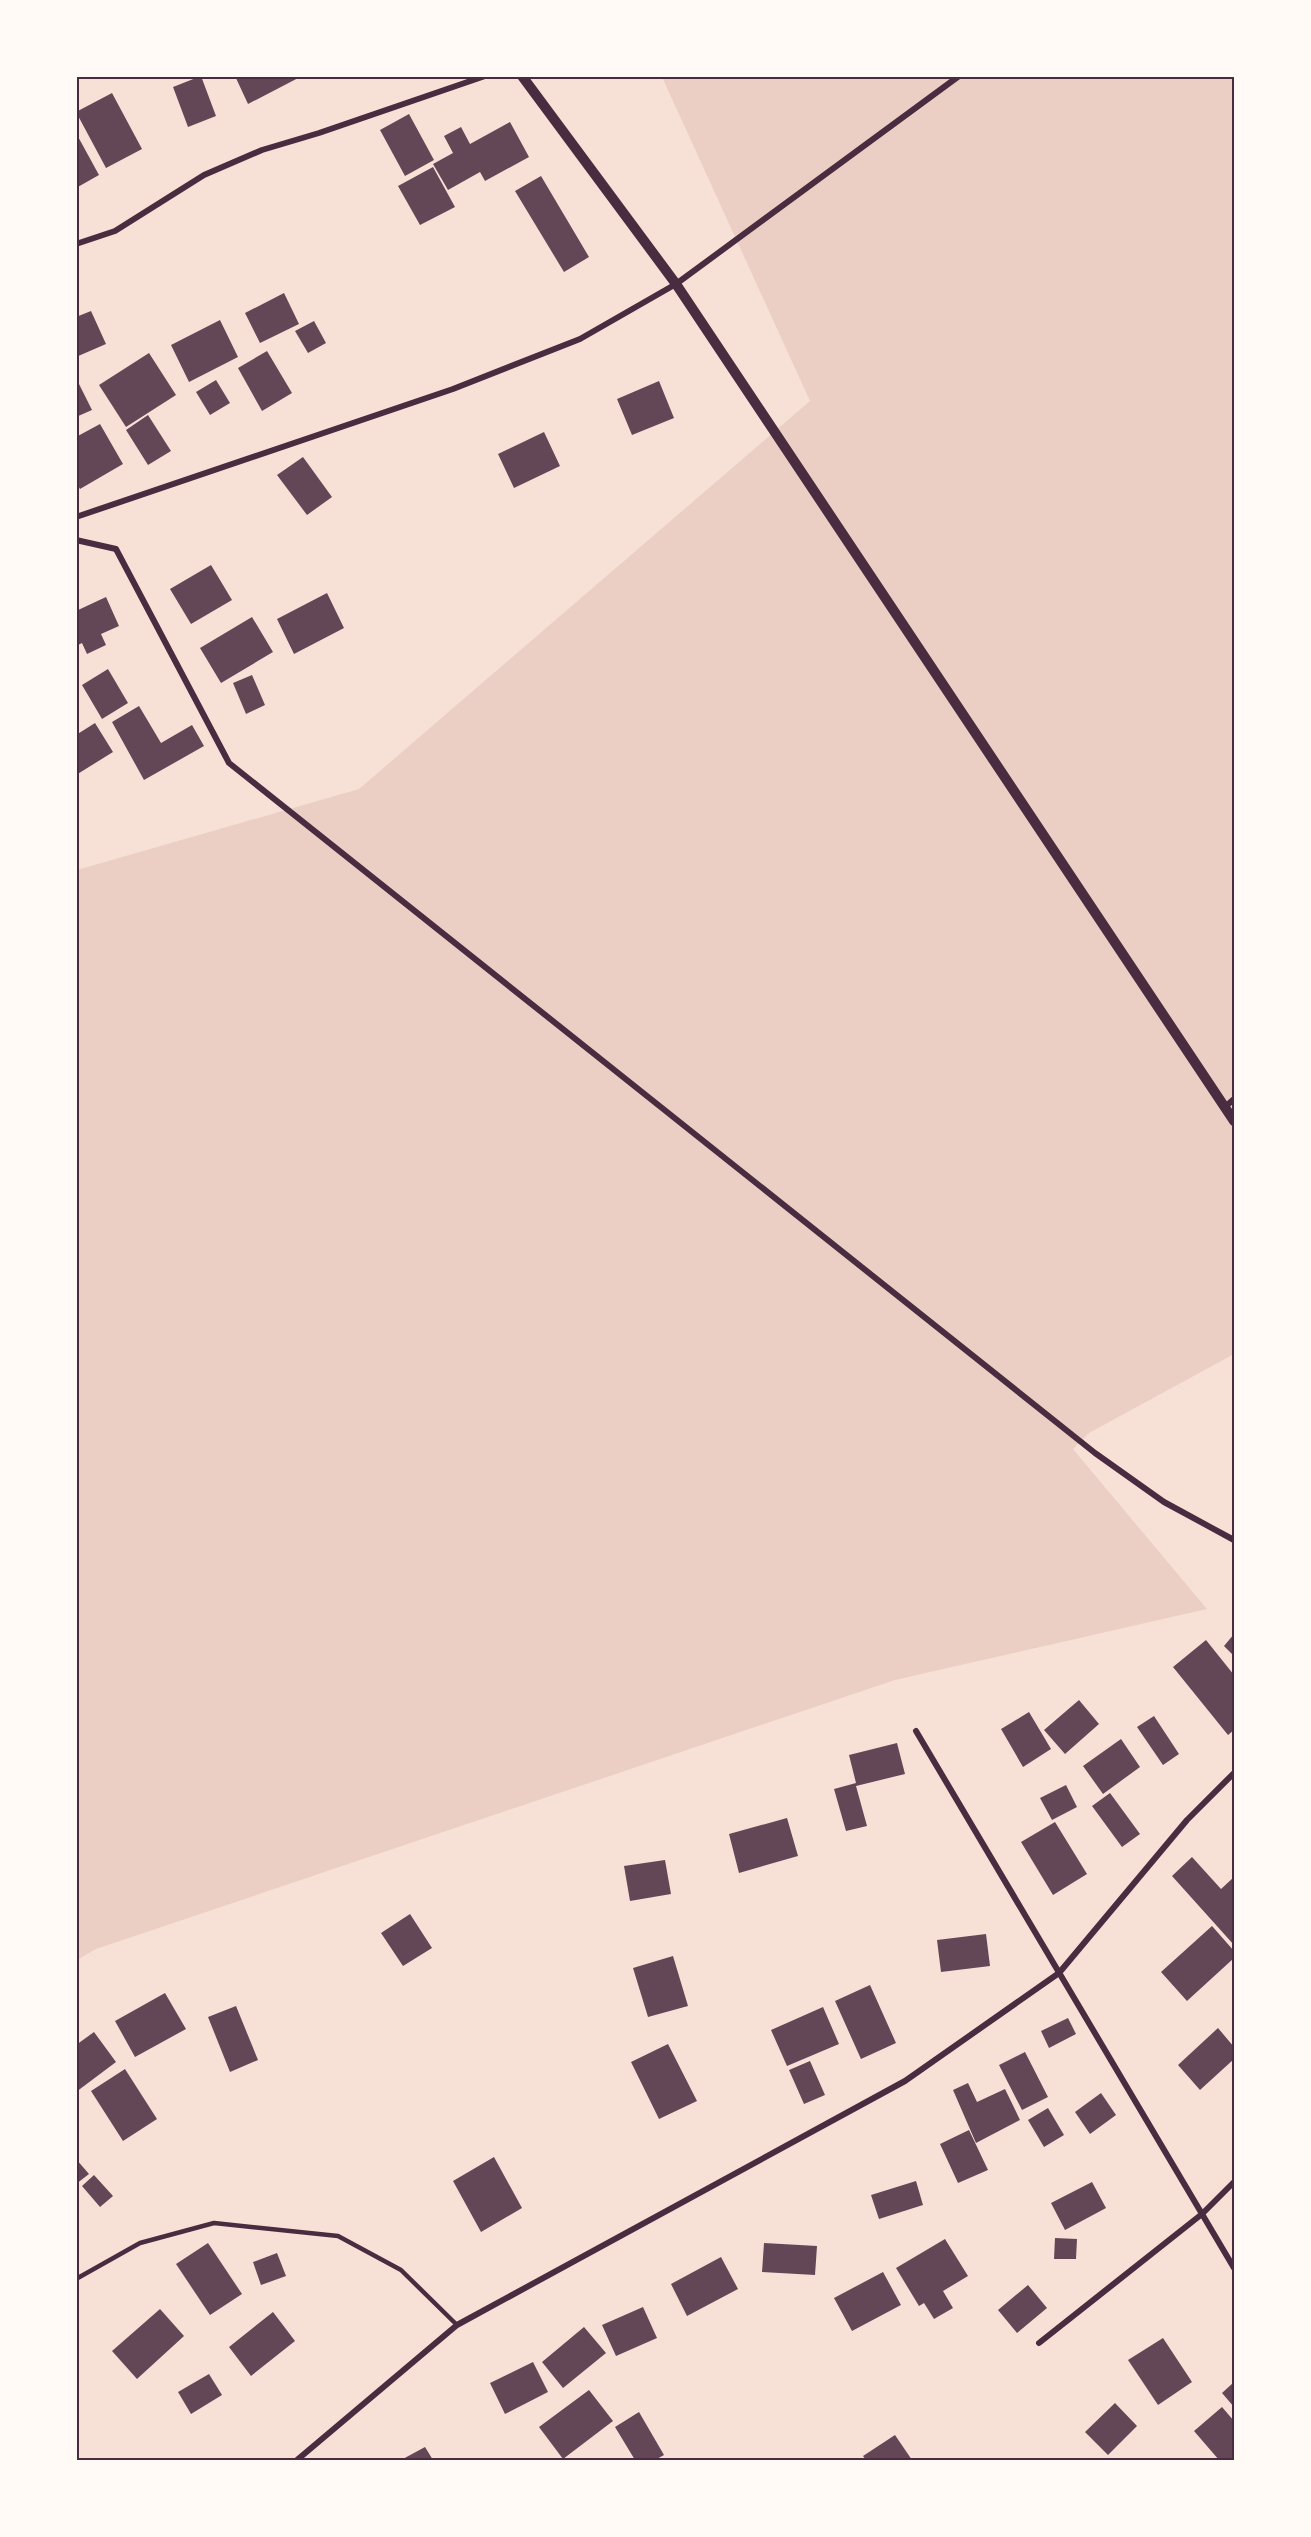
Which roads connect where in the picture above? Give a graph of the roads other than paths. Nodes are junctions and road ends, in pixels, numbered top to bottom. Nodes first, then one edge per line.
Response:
1 (485, 76) edge
2 (522, 76) edge
3 (959, 76) edge
4 (76, 244) edge
5 (676, 284) junction
6 (76, 517) edge
7 (76, 540) edge
8 (1234, 1099) edge
9 (1225, 1107) junction
10 (1234, 1121) edge
11 (1234, 1540) edge
12 (916, 1731) dead end
13 (1234, 1773) edge
14 (1059, 1973) junction
15 (1234, 2182) edge
16 (1202, 2214) junction
17 (1234, 2268) edge
18 (76, 2279) edge
19 (457, 2325) junction
20 (1039, 2343) dead end
21 (297, 2460) edge

1 - 4 street
2 - 5 street
3 - 5 street
5 - 6 street
5 - 9 street
7 - 11 street
8 - 9 street
9 - 10 street
12 - 14 street
13 - 14 street
14 - 16 street
14 - 19 street
15 - 16 street
16 - 17 street
16 - 20 street
18 - 19 lane
19 - 21 street

